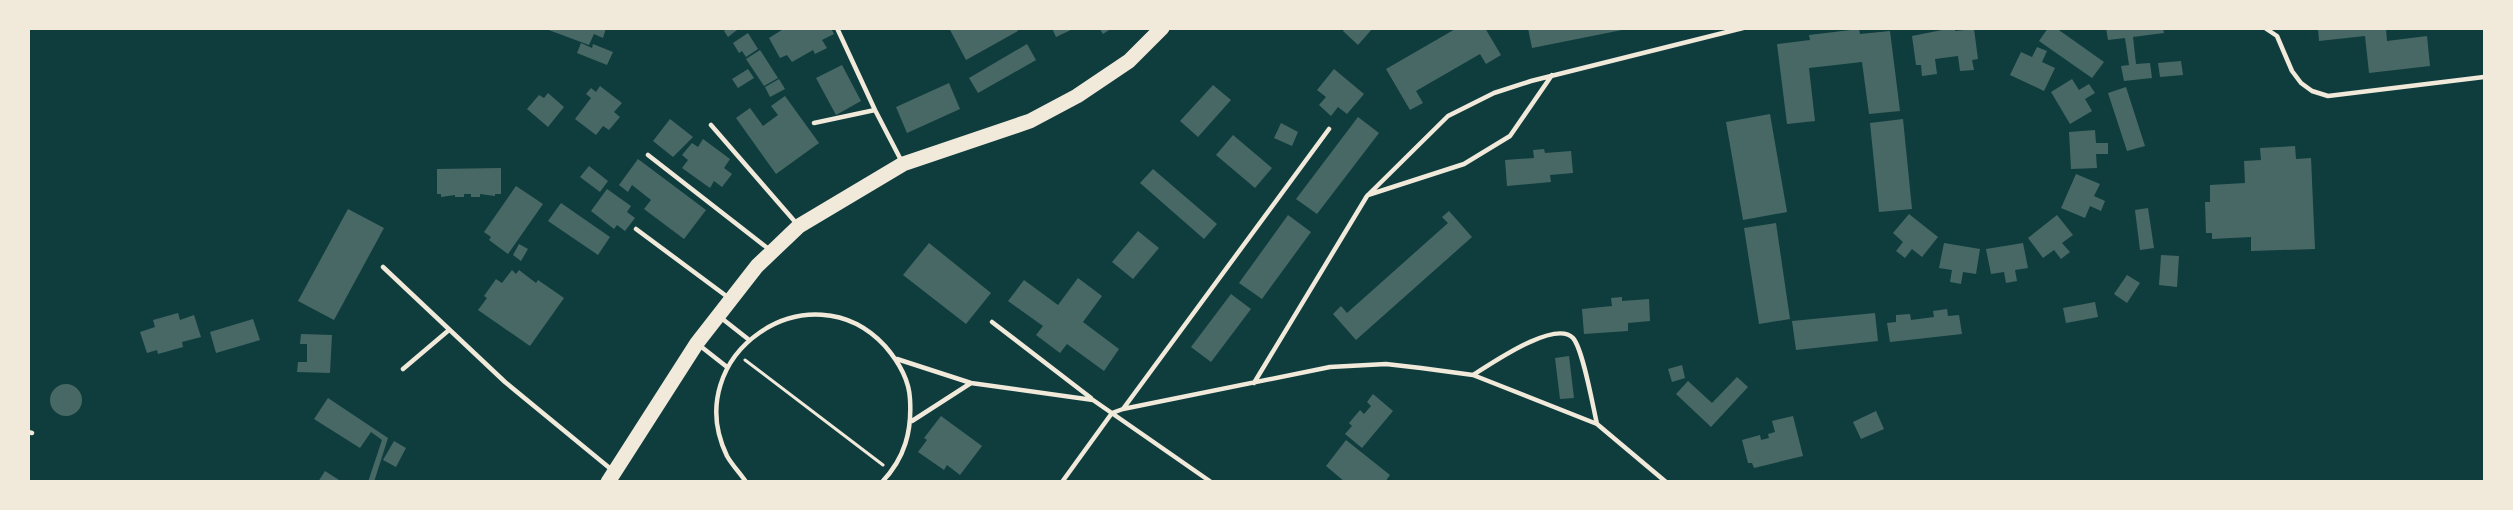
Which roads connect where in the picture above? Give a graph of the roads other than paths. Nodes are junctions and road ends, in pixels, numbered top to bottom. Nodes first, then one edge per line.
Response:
1 (837, 28) edge
2 (1162, 28) edge
3 (1743, 28) edge
4 (2265, 28) edge
5 (1552, 75) junction
6 (2484, 77) edge
7 (875, 110) junction
8 (814, 123) dead end
9 (711, 126) dead end
10 (1329, 129) dead end
11 (648, 155) dead end
12 (903, 164) junction
13 (1366, 196) junction
14 (799, 226) junction
15 (636, 229) dead end
16 (772, 251) junction
17 (383, 267) dead end
18 (732, 300) junction
19 (718, 315) junction
20 (992, 322) dead end
21 (449, 330) junction
22 (748, 339) junction
23 (697, 343) junction
24 (897, 359) junction
25 (727, 367) junction
26 (403, 369) dead end
27 (1473, 375) junction
28 (971, 382) junction
29 (1254, 383) junction
30 (1093, 400) junction
31 (1124, 409) junction
32 (1112, 413) junction
33 (912, 421) junction
34 (1597, 424) junction
35 (611, 477) edge
36 (746, 482) edge
37 (882, 482) edge
38 (1062, 482) edge
39 (1211, 482) edge
40 (1666, 482) edge

1 - 7 lane
2 - 12 main road
3 - 5 lane
4 - 6 lane
5 - 13 lane
5 - 13 lane
7 - 8 lane
7 - 12 lane
9 - 14 lane
10 - 31 lane
11 - 16 lane
12 - 14 main road
13 - 29 lane
14 - 16 main road
15 - 18 lane
16 - 18 main road
17 - 21 lane
18 - 19 main road
19 - 22 lane
19 - 23 main road
20 - 30 lane
21 - 26 lane
21 - 35 lane
22 - 24 lane
22 - 25 lane
23 - 25 lane
23 - 35 main road
24 - 28 lane
24 - 33 lane
25 - 36 lane
27 - 29 lane
27 - 34 lane
27 - 34 lane
28 - 30 lane
28 - 33 lane
29 - 31 lane
30 - 32 lane
31 - 32 lane
32 - 38 lane
32 - 39 lane
33 - 37 lane
34 - 40 lane

